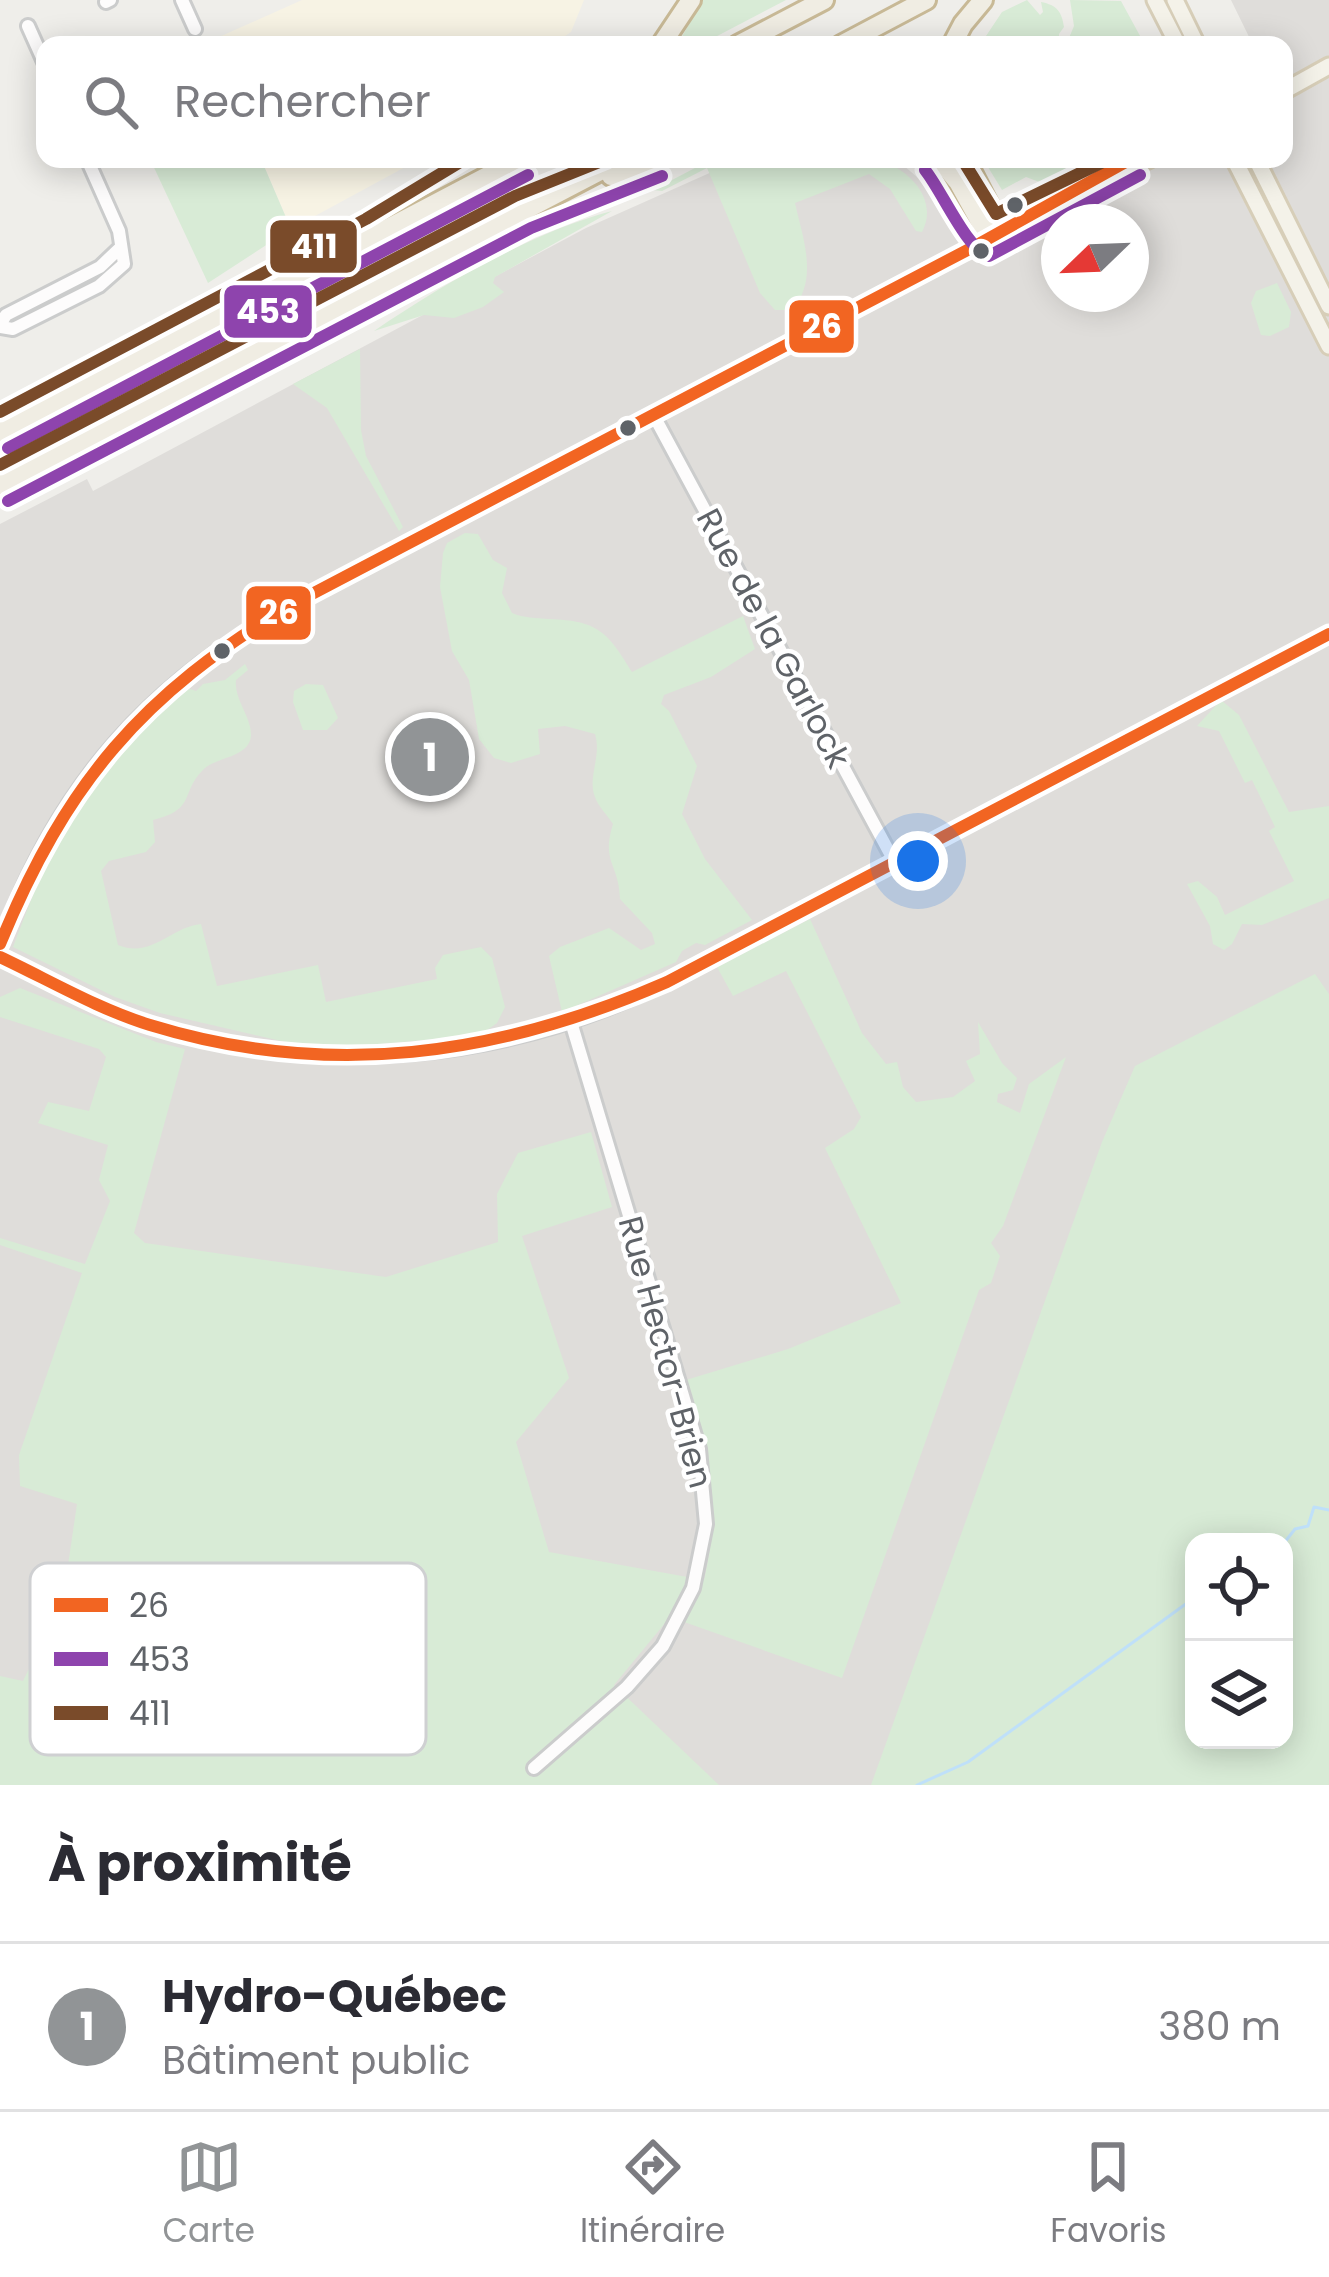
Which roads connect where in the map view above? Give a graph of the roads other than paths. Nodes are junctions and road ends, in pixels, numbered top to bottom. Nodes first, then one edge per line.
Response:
1 (182, 0) edge
2 (691, 0) edge
3 (824, 0) edge
4 (926, 0) edge
5 (983, 0) edge
6 (1155, 0) edge
7 (1174, 0) edge
8 (28, 26) dead end
9 (195, 29) dead end
10 (667, 36) edge
11 (755, 36) edge
12 (858, 36) edge
13 (957, 36) edge
14 (1173, 36) edge
15 (1192, 36) edge
16 (36, 44) edge
17 (1329, 63) edge
18 (1293, 78) edge
19 (1293, 85) edge
20 (91, 168) edge
21 (484, 168) edge
22 (503, 168) edge
23 (606, 168) edge
24 (633, 168) edge
25 (946, 168) edge
26 (968, 168) edge
27 (1115, 168) edge
28 (1131, 168) edge
29 (1239, 168) edge
30 (1260, 168) edge
31 (1053, 204) edge
32 (1054, 204) edge
33 (1041, 211) edge
34 (524, 212) junction
35 (995, 234) junction
36 (375, 235) junction
37 (1329, 306) edge
38 (0, 326) edge
39 (1329, 346) edge
40 (653, 414) junction
41 (0, 432) edge
42 (0, 485) edge
43 (1329, 634) edge
44 (894, 861) junction
45 (0, 944) edge
46 (0, 958) edge
47 (572, 1022) junction
48 (534, 1768) dead end

1 - 9 street
2 - 10 highway
3 - 11 highway
4 - 12 highway
5 - 13 highway
6 - 14 main road
7 - 15 main road
8 - 16 street
17 - 18 main road
17 - 19 main road
20 - 38 street
21 - 36 highway
22 - 36 highway
23 - 34 highway
24 - 34 highway
25 - 35 highway
26 - 35 highway
27 - 31 main road
28 - 32 main road
29 - 39 main road
30 - 37 main road
33 - 35 main road
34 - 42 highway
35 - 40 street
36 - 41 highway
40 - 44 street, Rue de la Garlock
40 - 45 street
43 - 44 street
44 - 47 street
46 - 47 street
47 - 48 street, Rue Hector-Brien

